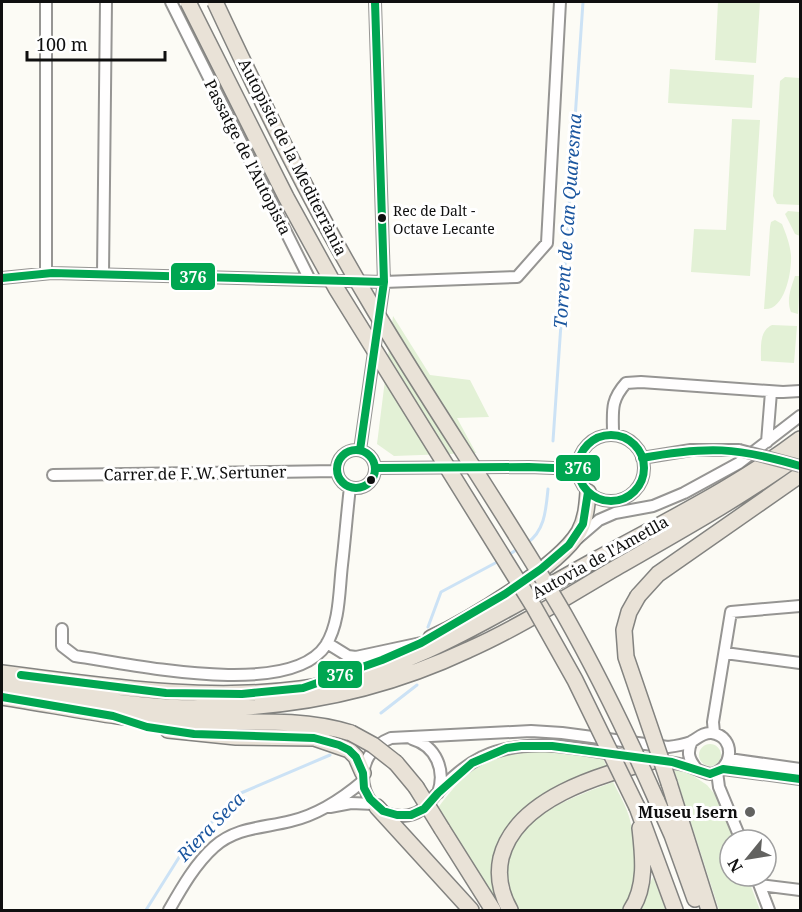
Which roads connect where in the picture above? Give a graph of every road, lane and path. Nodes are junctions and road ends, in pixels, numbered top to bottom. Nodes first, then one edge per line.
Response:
1 (46, 2) edge
2 (106, 2) edge
3 (171, 2) edge
4 (188, 2) edge
5 (214, 2) edge
6 (375, 2) edge
7 (560, 2) edge
8 (46, 273) junction
9 (103, 274) junction
10 (2, 278) edge
11 (310, 280) junction
12 (384, 282) junction
13 (801, 391) edge
14 (771, 392) junction
15 (801, 416) edge
16 (613, 434) junction
17 (801, 439) edge
18 (767, 442) junction
19 (360, 450) junction
20 (801, 455) edge
21 (642, 458) junction
22 (801, 466) edge
23 (375, 468) junction
24 (578, 469) junction
25 (337, 471) junction
26 (53, 475) dead end
27 (801, 475) edge
28 (350, 487) junction
29 (588, 492) junction
30 (569, 545) junction
31 (801, 606) edge
32 (62, 629) dead end
33 (327, 643) junction
34 (421, 644) junction
35 (725, 653) junction
36 (801, 663) edge
37 (2, 673) edge
38 (2, 686) edge
39 (303, 688) junction
40 (2, 697) edge
41 (113, 716) junction
42 (714, 733) junction
43 (409, 738) junction
44 (692, 741) junction
45 (729, 759) junction
46 (652, 761) junction
47 (696, 768) junction
48 (801, 769) edge
49 (720, 770) junction
50 (363, 777) junction
51 (801, 779) edge
52 (438, 793) junction
53 (376, 805) junction
54 (637, 807) junction
55 (315, 812) junction
56 (736, 828) edge
57 (778, 885) edge
58 (761, 888) edge
59 (801, 890) edge
60 (169, 910) edge
61 (471, 910) edge
62 (493, 910) edge
63 (510, 910) edge
64 (631, 910) edge
65 (675, 910) edge
66 (699, 910) edge
67 (708, 910) edge
68 (769, 910) edge

1 - 8 street
2 - 9 street
3 - 11 street, Passatge de l'Autopista
4 - 54 highway, Autopista de la Mediterrània, bridge
5 - 66 highway, Autopista de la Mediterrània, bridge
6 - 12 street
7 - 12 street
8 - 9 street
8 - 10 street
9 - 11 street
11 - 12 street
12 - 19 street
13 - 14 street
14 - 16 street
14 - 18 street
15 - 18 street
16 - 21 street
16 - 24 street
17 - 39 highway, Autovia de l'Ametlla
18 - 30 street
19 - 23 street
19 - 25 street
20 - 38 highway, Autovia de l'Ametlla
21 - 22 street, bridge
21 - 29 street
23 - 24 street
23 - 28 street
24 - 29 street
25 - 26 street, Carrer de F. W. Sertuner
25 - 28 street
27 - 67 highway, bridge
28 - 33 street
29 - 30 highway
30 - 34 highway
31 - 35 street
32 - 33 street
33 - 34 street
34 - 39 highway
35 - 36 street
35 - 42 street
37 - 39 highway, Autovia de l'Ametlla
40 - 41 highway
41 - 50 highway
41 - 62 highway, bridge
42 - 44 street
42 - 45 street
43 - 44 street
43 - 50 street
43 - 52 street
44 - 47 street
45 - 48 street
45 - 49 street
46 - 47 street
46 - 52 street
46 - 63 highway
47 - 49 street
49 - 51 street
49 - 56 street
50 - 53 street
50 - 55 street
52 - 53 street
53 - 55 street
53 - 61 highway
54 - 64 highway
54 - 65 highway, Autopista de la Mediterrània
55 - 60 street
57 - 59 street
58 - 68 street

